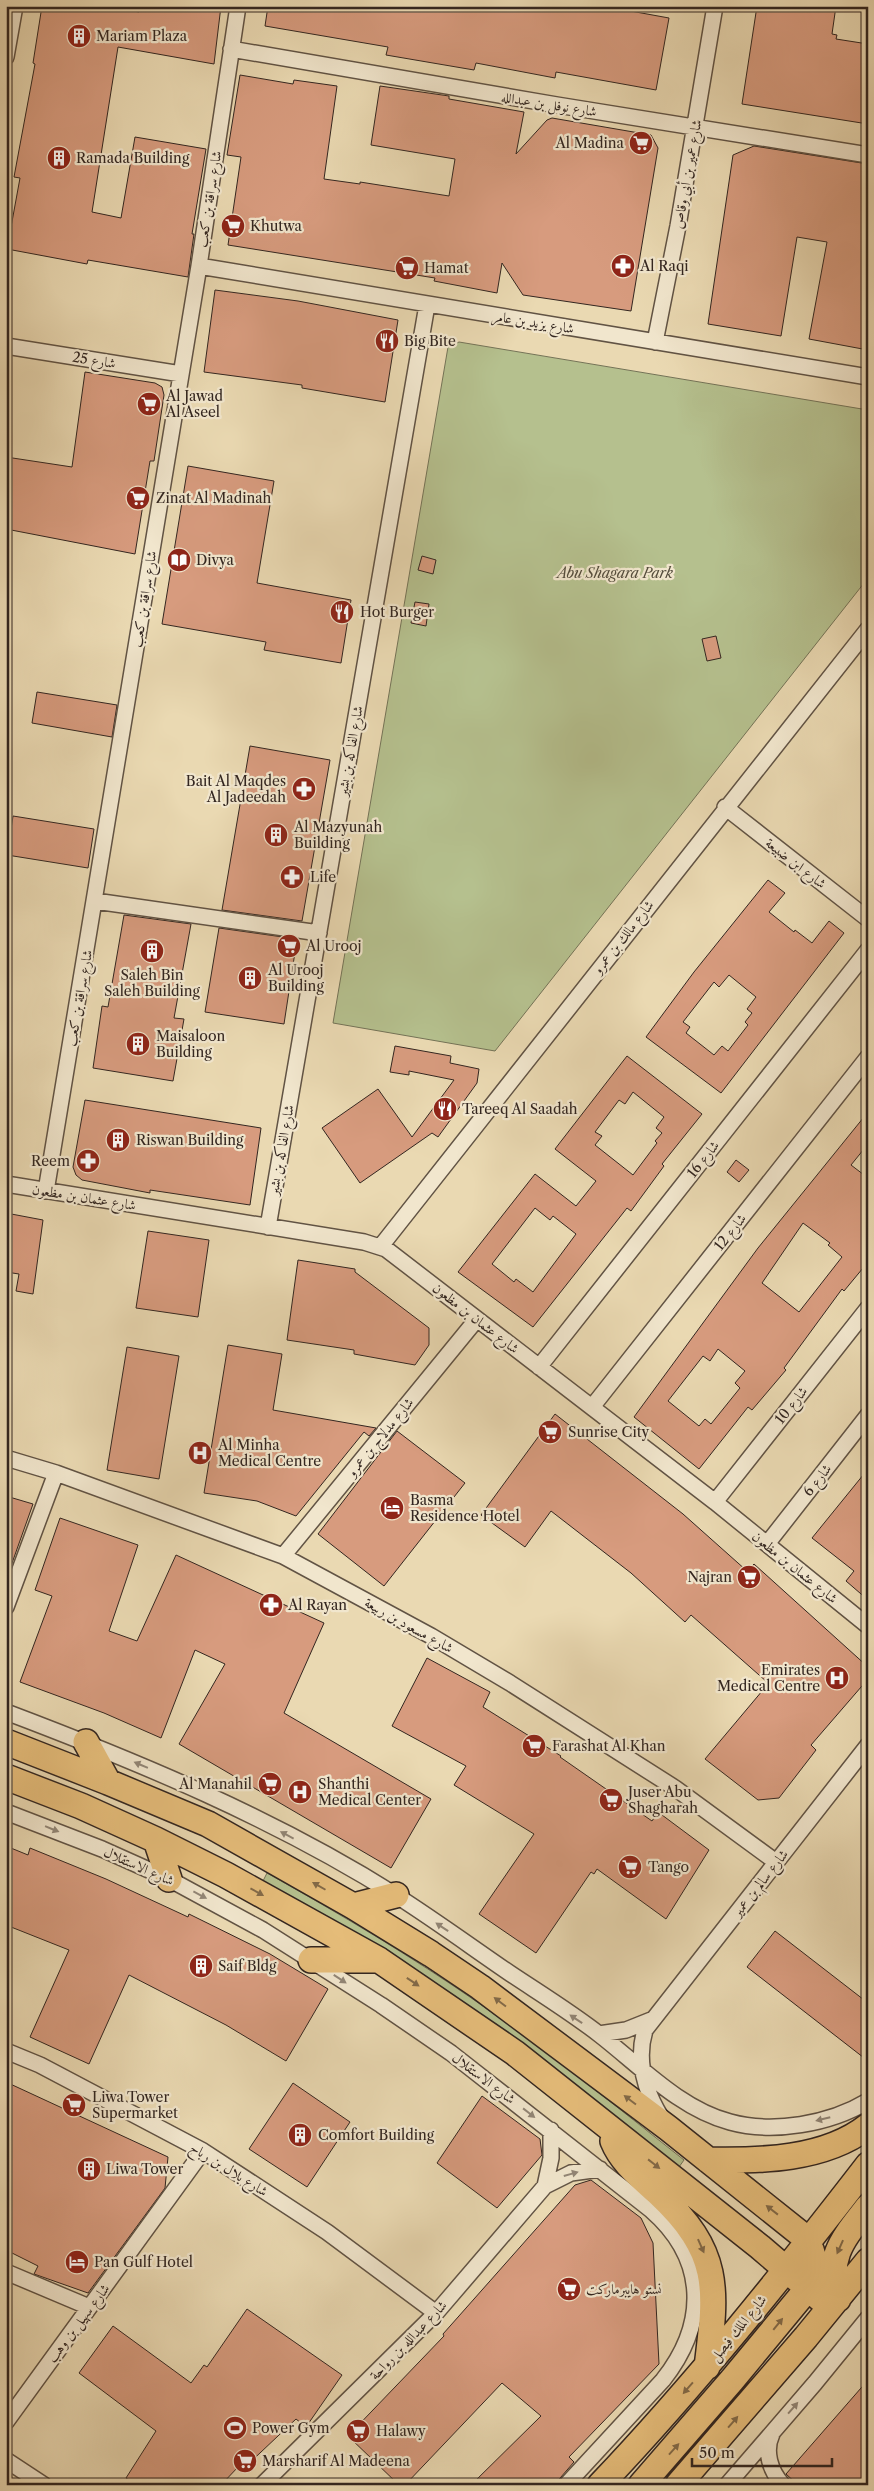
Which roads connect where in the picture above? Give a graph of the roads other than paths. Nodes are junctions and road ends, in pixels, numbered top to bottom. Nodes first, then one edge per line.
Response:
1 (14, 6) edge
2 (238, 6) edge
3 (715, 6) edge
4 (231, 49) junction
5 (6, 57) edge
6 (695, 126) junction
7 (868, 155) edge
8 (198, 266) junction
9 (426, 305) junction
10 (654, 342) junction
11 (6, 346) edge
12 (181, 374) junction
13 (868, 377) edge
14 (868, 629) edge
15 (725, 807) junction
16 (95, 902) junction
17 (868, 919) edge
18 (319, 933) junction
19 (868, 950) edge
20 (868, 1057) edge
21 (6, 1184) edge
22 (46, 1190) junction
23 (268, 1227) junction
24 (381, 1246) junction
25 (868, 1308) edge
26 (477, 1319) junction
27 (539, 1367) junction
28 (592, 1407) junction
29 (868, 1415) edge
30 (6, 1458) edge
31 (56, 1473) junction
32 (715, 1502) junction
33 (767, 1544) junction
34 (283, 1556) junction
35 (6, 1607) edge
36 (868, 1626) edge
37 (6, 1712) edge
38 (6, 1742) edge
39 (86, 1742) junction
40 (868, 1745) edge
41 (6, 1777) edge
42 (108, 1782) junction
43 (6, 1812) edge
44 (112, 1821) junction
45 (208, 1824) junction
46 (156, 1840) junction
47 (776, 1862) junction
48 (169, 1879) junction
49 (396, 1896) junction
50 (353, 1906) junction
51 (310, 1960) junction
52 (379, 1960) junction
53 (651, 2020) junction
54 (599, 2034) junction
55 (6, 2051) edge
56 (642, 2070) junction
57 (868, 2101) edge
58 (868, 2126) edge
59 (608, 2127) junction
60 (668, 2128) junction
61 (551, 2130) junction
62 (203, 2151) junction
63 (708, 2160) junction
64 (868, 2165) edge
65 (600, 2169) junction
66 (545, 2186) junction
67 (868, 2207) edge
68 (808, 2242) junction
69 (868, 2261) edge
70 (786, 2270) junction
71 (6, 2272) edge
72 (808, 2288) junction
73 (834, 2303) junction
74 (89, 2307) junction
75 (436, 2313) junction
76 (868, 2318) edge
77 (706, 2367) junction
78 (6, 2422) edge
79 (772, 2432) junction
80 (6, 2460) edge
81 (44, 2485) edge
82 (262, 2485) edge
83 (566, 2485) edge
84 (600, 2485) edge
85 (641, 2485) edge
86 (678, 2485) edge
87 (727, 2485) edge
88 (783, 2485) edge

1 - 5 street
2 - 4 street, شارع سراقة بن كعب
3 - 6 street, شارع عمير بن أبي وقاص
4 - 6 street, شارع نوفل بن عبدالله
4 - 8 street, شارع سراقة بن كعب
6 - 7 street, شارع نوفل بن عبدالله
6 - 10 street, شارع عمير بن أبي وقاص
8 - 9 street, شارع يزيد بن عامر
8 - 12 street, شارع سراقة بن كعب
9 - 10 street, شارع يزيد بن عامر
9 - 18 street, شارع الفاكه بن بشير
10 - 13 street, شارع يزيد بن عامر
11 - 12 street, شارع 25
12 - 16 street, شارع سراقة بن كعب
14 - 15 street, شارع مالك بن عمرو
15 - 17 street, شارع ابن ضبيعة
15 - 24 street, شارع مالك بن عمرو
16 - 18 street
16 - 22 street, شارع سراقة بن كعب
18 - 23 street, شارع الفاكه بن بشير
19 - 27 street, شارع 16
20 - 28 street, شارع 12
21 - 22 street, شارع عثمان بن مظعون
22 - 23 street, شارع عثمان بن مظعون
23 - 24 street, شارع عثمان بن مظعون
24 - 26 street, شارع عثمان بن مظعون
25 - 32 street, شارع 10
26 - 27 street, شارع عثمان بن مظعون
26 - 34 street, شارع مدلاج بن عمرو
27 - 28 street, شارع عثمان بن مظعون
28 - 32 street, شارع عثمان بن مظعون
29 - 33 street, شارع 6
30 - 31 street, شارع مسعود بن ربيعة
31 - 34 street, شارع مسعود بن ربيعة
31 - 35 street
32 - 33 street, شارع عثمان بن مظعون
33 - 36 street, شارع عثمان بن مظعون
34 - 47 street, شارع مسعود بن ربيعة
37 - 39 street
38 - 42 main road
39 - 42 main road
49 -> 39 street
40 - 47 street, شارع سالم بن عمير
41 - 44 main road
42 - 45 main road
43 -> 48 street, شارع الاستقلال
44 - 45 main road
44 - 46 main road
50 -> 45 main road
46 - 48 main road
46 -> 52 main road
47 - 53 street, شارع سالم بن عمير
48 -> 51 street, شارع الاستقلال
49 - 50 main road
54 -> 49 street
60 -> 50 main road
51 - 52 main road
51 -> 61 street, شارع الاستقلال
52 -> 59 main road
53 - 54 street, شارع سالم بن عمير
53 - 56 street, شارع سالم بن عمير
54 - 56 street
55 - 62 street, شارع بلال بن رباح
57 -> 56 street
56 - 60 street, شارع سالم بن عمير
58 - 63 main road
59 -> 70 main road
59 -> 77 main road
60 - 63 main road
61 - 65 street, شارع الاستقلال
61 - 66 street, شارع عبدالله بن رواحة
62 - 74 street, شارع سهيل بن وهب
62 - 75 street, شارع بلال بن رباح
68 -> 63 main road
64 - 68 main road, شارع الملك فيصل
66 -> 65 street, شارع عبدالله بن رواحة
65 - 83 street, شارع الاستقلال
66 - 75 street, شارع عبدالله بن رواحة
67 -> 73 main road
68 - 70 main road, شارع الملك فيصل
68 - 72 main road
69 - 73 main road
70 - 72 main road
70 - 77 main road, شارع الملك فيصل
71 - 74 street
72 - 73 main road
85 -> 72 main road
86 -> 73 main road
74 - 78 street, شارع سهيل بن وهب
75 - 82 street, شارع عبدالله بن رواحة
79 -> 76 street
77 -> 84 main road, شارع الملك فيصل
79 - 87 street
79 - 88 street
80 - 81 street

